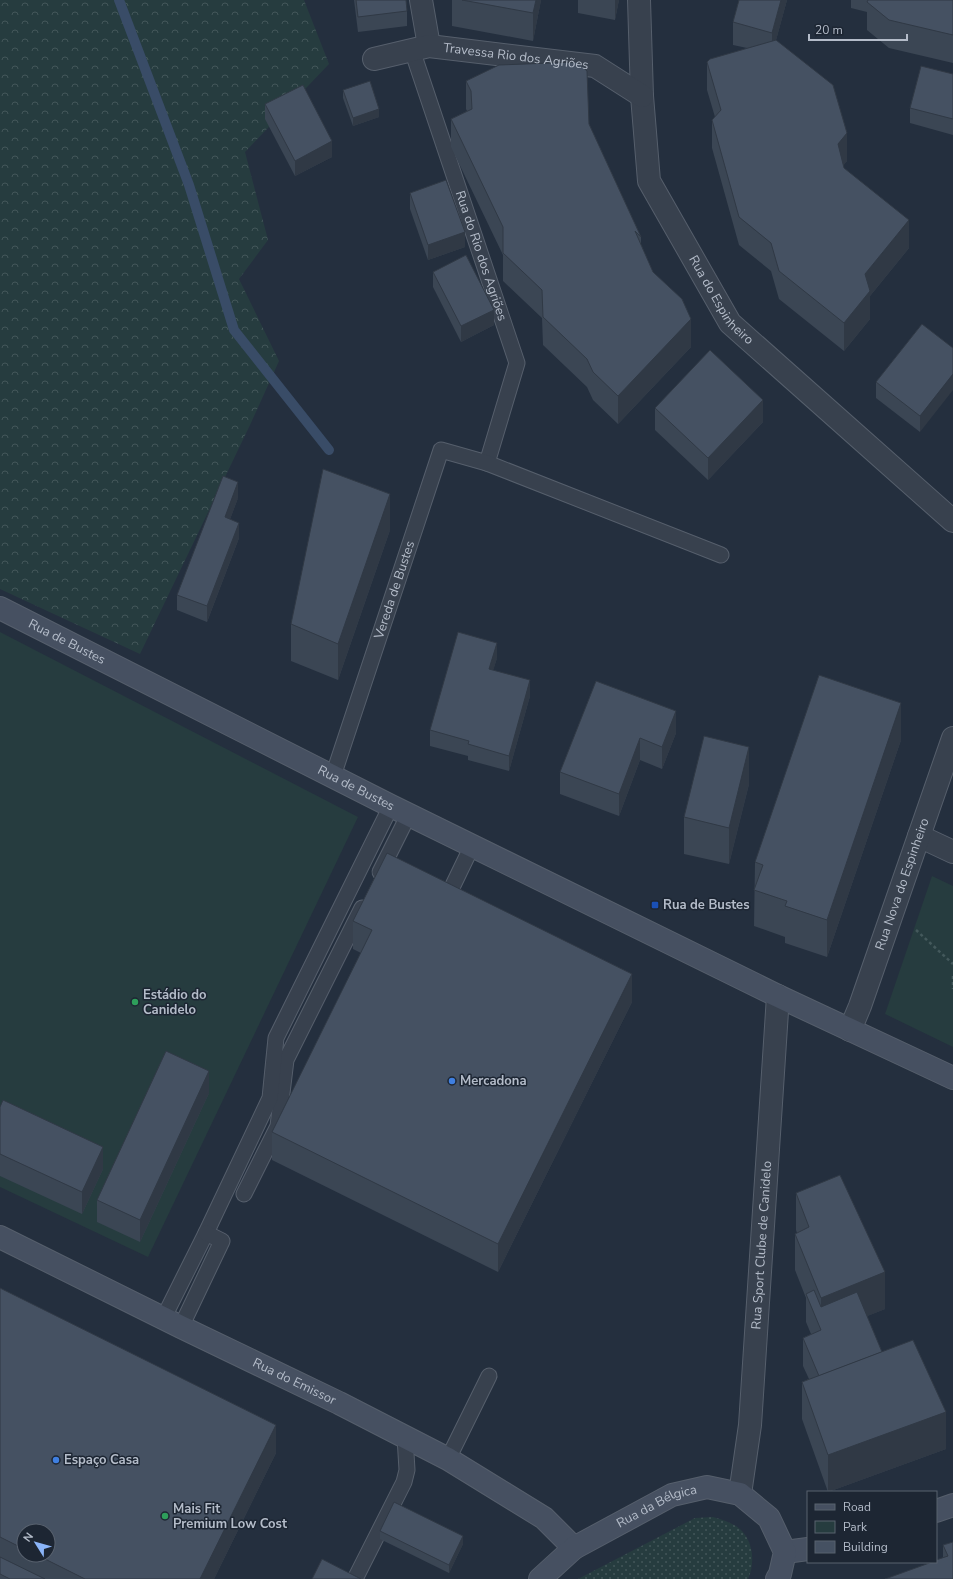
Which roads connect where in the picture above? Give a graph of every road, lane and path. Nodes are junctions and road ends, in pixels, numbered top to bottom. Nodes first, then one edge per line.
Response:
1 (421, 0) edge
2 (639, 0) edge
3 (420, 48) junction
4 (374, 59) dead end
5 (642, 96) junction
6 (488, 463) junction
7 (953, 521) edge
8 (721, 555) dead end
9 (0, 608) edge
10 (953, 738) edge
11 (332, 776) junction
12 (400, 810) junction
13 (919, 836) junction
14 (472, 846) junction
15 (953, 852) edge
16 (442, 908) edge
17 (894, 909) junction
18 (953, 964) edge
19 (953, 976) edge
20 (953, 989) edge
21 (778, 996) junction
22 (850, 1030) junction
23 (953, 1078) edge
24 (244, 1194) dead end
25 (0, 1237) edge
26 (172, 1323) junction
27 (489, 1376) dead end
28 (405, 1438) junction
29 (448, 1459) junction
30 (740, 1494) junction
31 (953, 1505) edge
32 (937, 1511) edge
33 (574, 1548) junction
34 (807, 1550) edge
35 (785, 1552) junction
36 (355, 1579) edge
37 (540, 1579) edge
38 (777, 1579) edge

1 - 3 street, Travessa Rio dos Agriões
2 - 5 street, Rua do Espinheiro
3 - 4 street, Travessa Rio dos Agriões
3 - 5 street, Travessa Rio dos Agriões
3 - 6 lane, Rua do Rio dos Agriões
5 - 7 street, Rua do Espinheiro
6 - 8 lane
6 - 11 lane, Vereda de Bustes
9 - 11 main road, Rua de Bustes
10 - 13 street, Rua Nova do Espinheiro
11 - 12 main road, Rua de Bustes
12 - 14 main road, Rua de Bustes
12 - 24 lane
12 - 26 lane
13 - 15 street
13 - 17 street, Rua Nova do Espinheiro
14 - 16 lane
14 - 21 main road, Rua de Bustes
17 - 18 path
17 - 22 street, Rua Nova do Espinheiro
19 - 20 path
21 - 22 main road, Rua de Bustes
21 - 30 street, Rua Sport Clube de Canidelo
22 - 23 main road, Rua de Bustes
25 - 26 main road, Rua do Emissor
26 - 28 main road, Rua do Emissor
27 - 29 lane
28 - 29 main road, Rua do Emissor
28 - 36 lane
29 - 33 main road, Rua do Emissor
30 - 33 main road, Rua da Bélgica
30 - 35 main road, Rua da Bélgica
31 - 32 main road
33 - 37 main road, Rua da Bélgica
34 - 35 main road
35 - 38 main road

